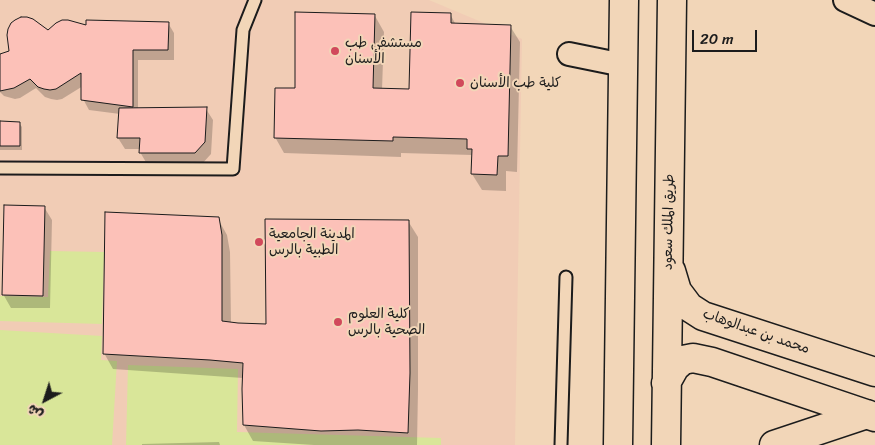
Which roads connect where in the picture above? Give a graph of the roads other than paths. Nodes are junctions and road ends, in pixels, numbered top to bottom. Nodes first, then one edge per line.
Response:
1 (255, 0) edge
2 (624, 0) edge
3 (672, 0) edge
4 (852, 2) edge
5 (875, 14) edge
6 (569, 54) dead end
7 (623, 65) junction
8 (0, 168) edge
9 (668, 259) junction
10 (566, 277) dead end
11 (875, 372) edge
12 (666, 383) junction
13 (871, 416) edge
14 (561, 445) edge
15 (618, 445) edge
16 (666, 445) edge
17 (774, 445) edge

1 - 8 lane
2 - 7 street
3 - 9 street, طريق الملك سعود
4 - 5 street
6 - 7 street
7 - 15 street
9 - 11 street, محمد بن عبدالوهاب
9 - 12 street, طريق الملك سعود
10 - 14 lane
12 - 13 street
12 - 16 street, طريق الملك سعود
13 - 17 street

